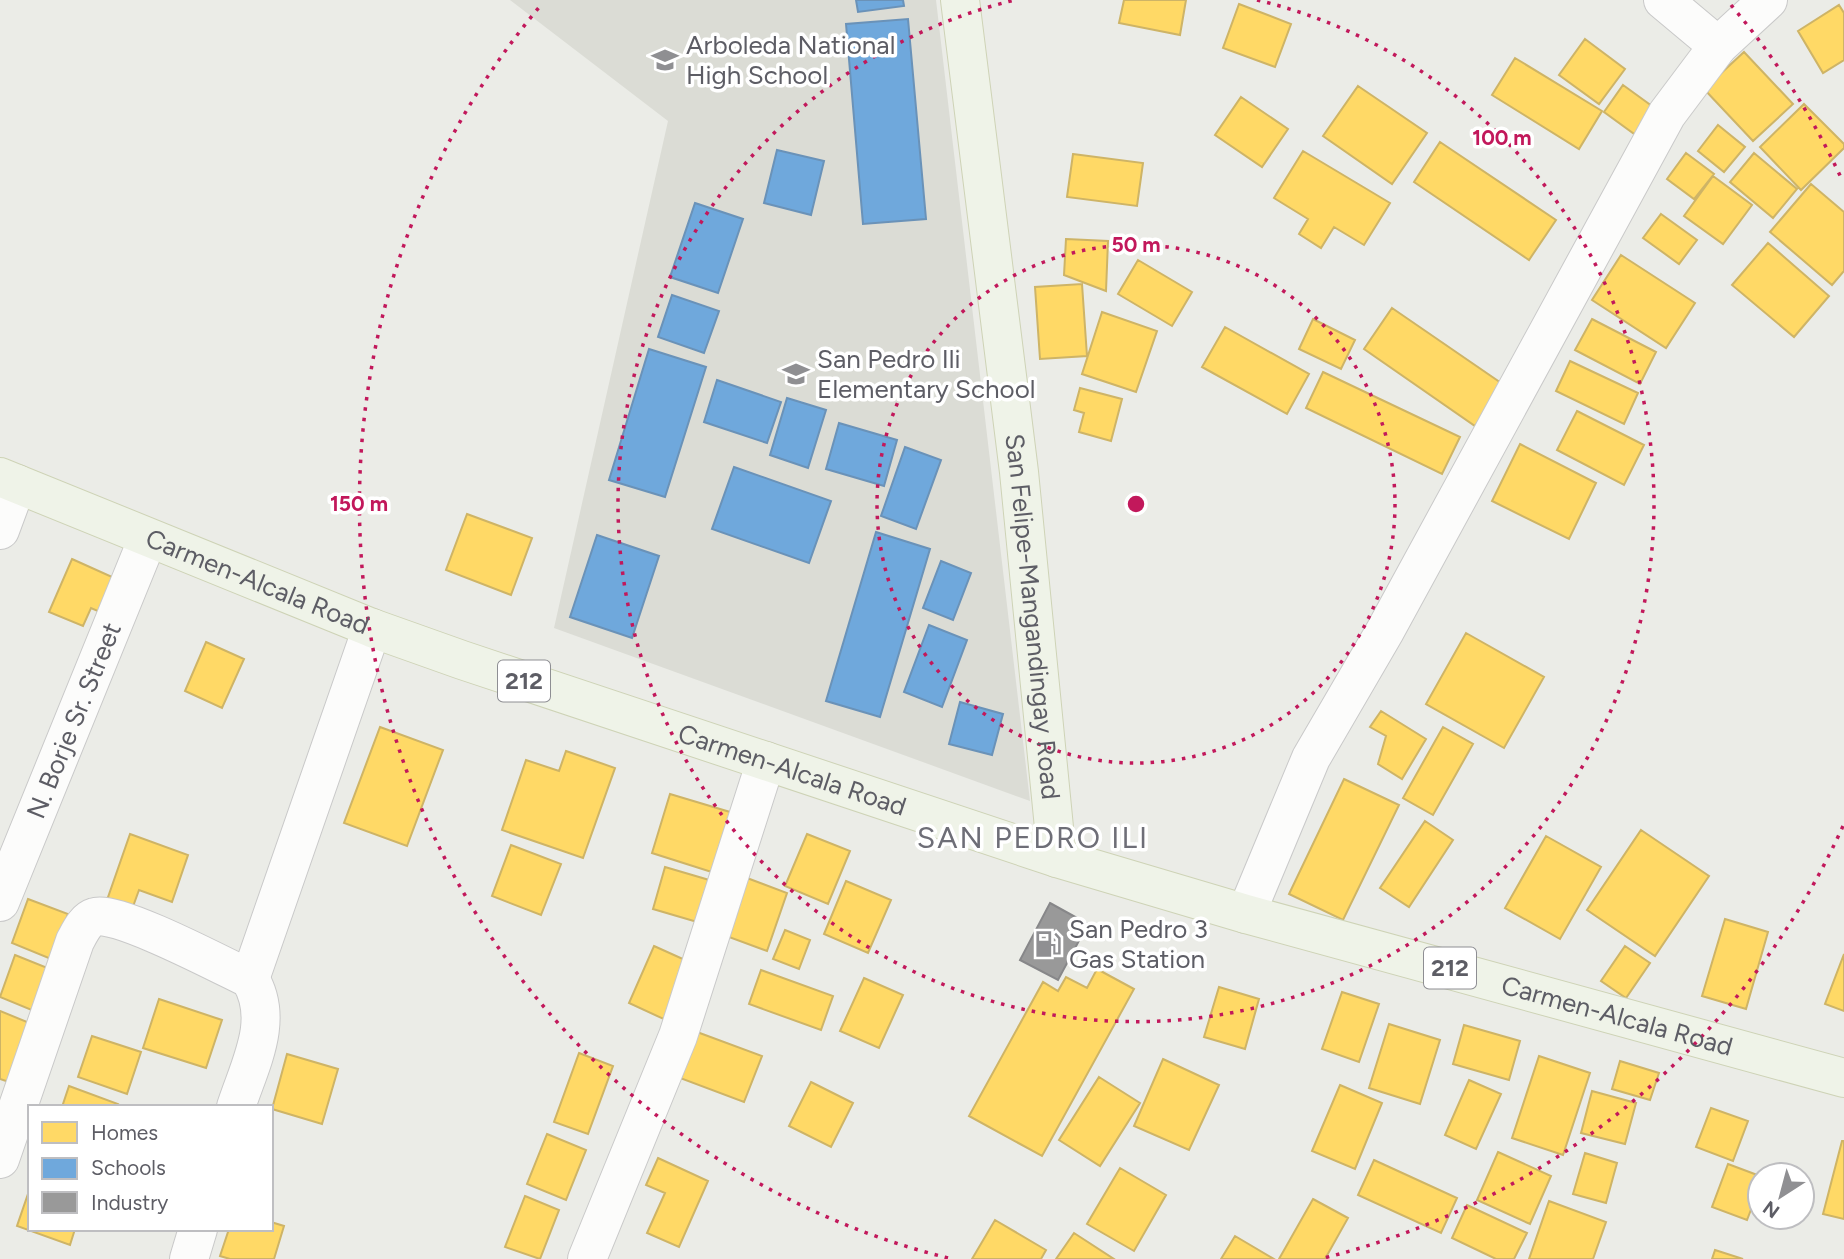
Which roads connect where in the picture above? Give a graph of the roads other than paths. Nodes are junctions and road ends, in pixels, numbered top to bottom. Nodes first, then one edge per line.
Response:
1 (960, 0) edge
2 (1662, 0) edge
3 (1768, 0) edge
4 (1718, 46) junction
5 (8, 480) edge
6 (0, 530) edge
7 (148, 538) junction
8 (372, 628) junction
9 (766, 761) junction
10 (1057, 858) junction
11 (0, 902) edge
12 (1246, 914) junction
13 (250, 979) junction
14 (1844, 1078) edge
15 (237, 1105) edge
16 (0, 1159) edge
17 (197, 1231) edge
18 (189, 1259) edge
19 (587, 1259) edge

1 - 10 main road, San Felipe-Mangandingay Road
2 - 4 street
3 - 4 street
4 - 12 street
5 - 6 street
5 - 7 main road, Carmen-Alcala Road / 212
7 - 8 main road, Carmen-Alcala Road / 212
7 - 11 street, N. Borje Sr. Street
8 - 9 main road, Carmen-Alcala Road / 212
8 - 13 street
9 - 10 main road, Carmen-Alcala Road / 212
9 - 19 street
10 - 12 main road, Carmen-Alcala Road / 212
12 - 14 main road, Carmen-Alcala Road / 212
13 - 15 street
13 - 16 street
17 - 18 street

